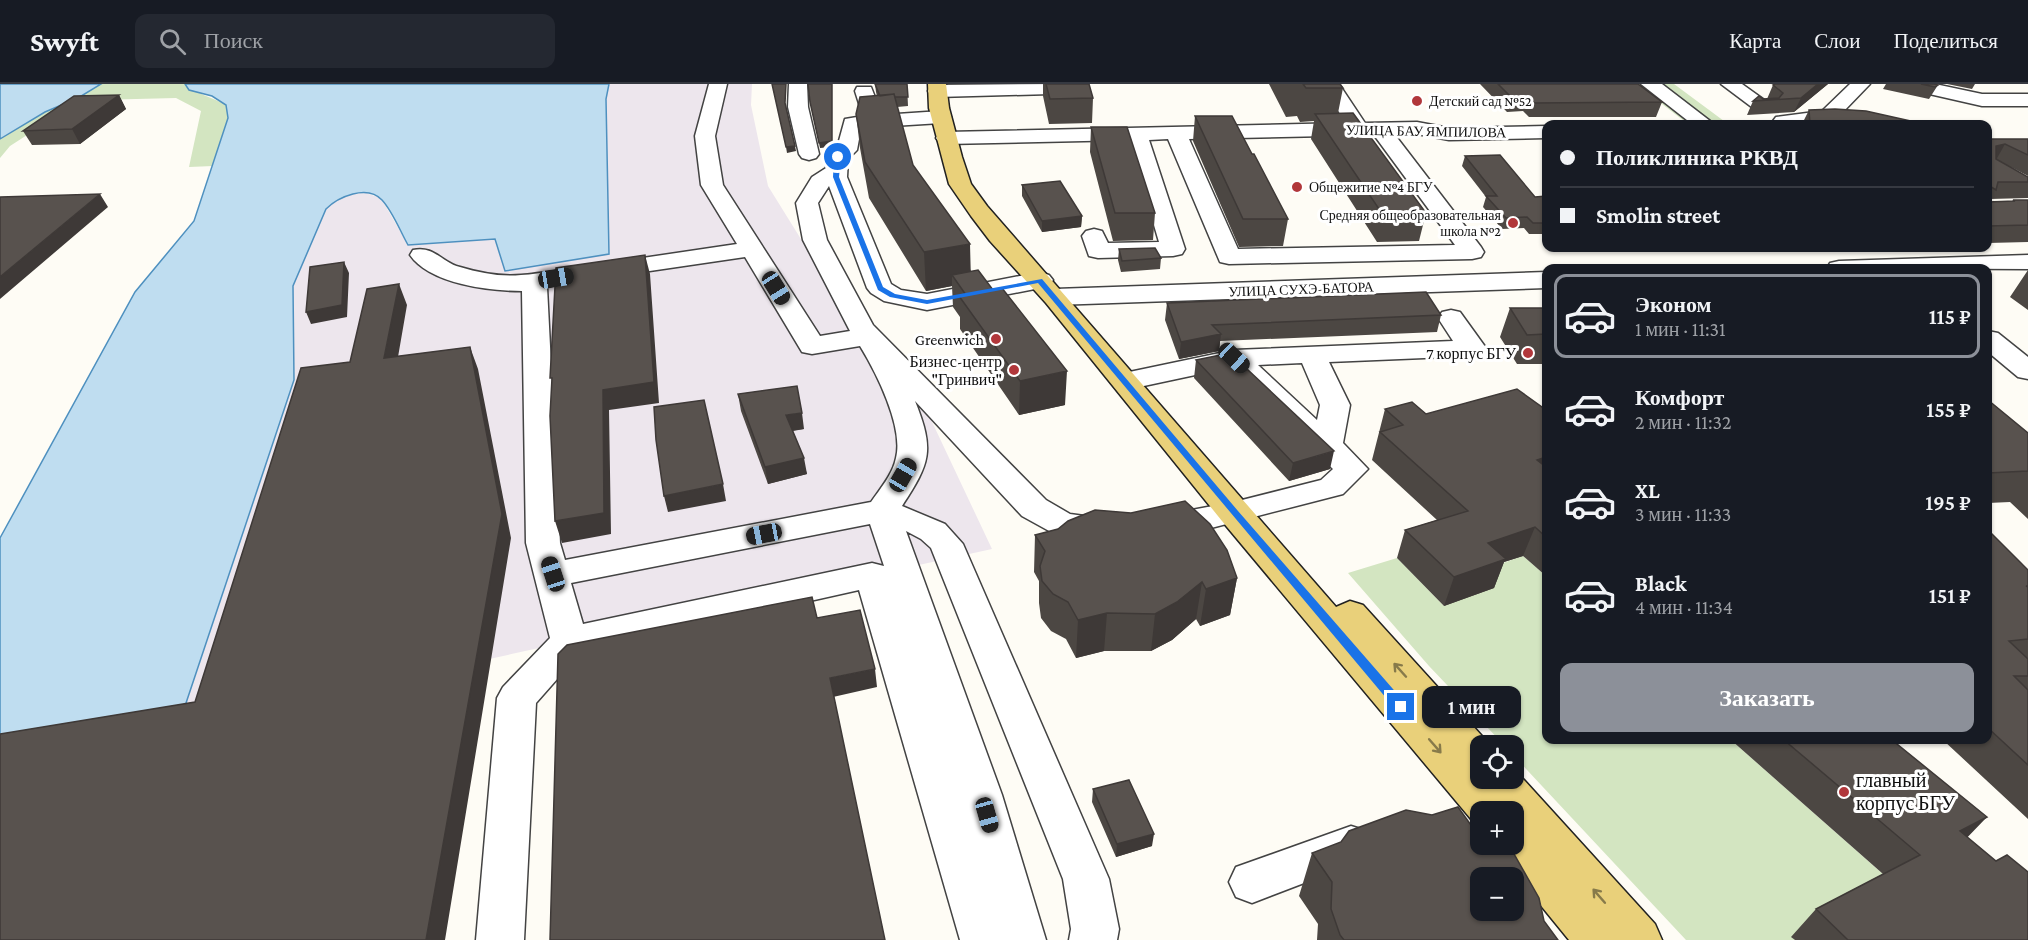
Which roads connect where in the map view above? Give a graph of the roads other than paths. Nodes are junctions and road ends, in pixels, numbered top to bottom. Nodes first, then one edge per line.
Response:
1 (718, 84) edge
2 (798, 84) edge
3 (1051, 84) edge
4 (1330, 84) edge
5 (1650, 84) edge
6 (1730, 84) edge
7 (1861, 84) edge
8 (1910, 84) edge
9 (943, 88) edge
10 (864, 91) dead end
11 (2028, 100) edge
12 (1764, 107) edge
13 (1828, 116) junction
14 (1699, 120) edge
15 (1792, 120) edge
16 (1846, 120) edge
17 (875, 122) junction
18 (1370, 129) junction
19 (948, 131) junction
20 (1542, 132) edge
21 (1176, 133) junction
22 (1137, 134) junction
23 (823, 163) junction
24 (1094, 236) dead end
25 (751, 249) junction
26 (422, 255) dead end
27 (2028, 262) edge
28 (1982, 264) edge
29 (1542, 280) edge
30 (534, 281) junction
31 (1055, 292) junction
32 (1451, 318) dead end
33 (869, 336) junction
34 (1992, 342) edge
35 (1312, 355) junction
36 (1234, 358) junction
37 (2028, 371) edge
38 (1133, 379) junction
39 (1327, 444) junction
40 (1245, 510) junction
41 (882, 511) junction
42 (553, 574) junction
43 (569, 641) junction
44 (1478, 792) edge
45 (1390, 831) edge
46 (1524, 851) edge
47 (1252, 882) dead end
48 (500, 940) edge
49 (984, 940) edge
50 (1022, 940) edge
51 (1093, 940) edge
52 (1598, 940) edge
53 (1638, 940) edge

1 - 25 street
2 - 23 street, УЛИЦА СУХЭ-БАТОРА
3 - 9 street
4 - 18 street
5 - 14 street
6 - 12 street
7 - 13 street
8 - 11 street
9 - 19 main road
10 - 17 street
13 - 15 street
13 - 16 street
17 - 19 street, УЛИЦА БАУ ЯМПИЛОВА
17 - 23 street, УЛИЦА БАУ ЯМПИЛОВА
18 - 20 street, УЛИЦА БАУ ЯМПИЛОВА
18 - 21 street, УЛИЦА БАУ ЯМПИЛОВА
18 - 21 street
19 - 22 street, УЛИЦА БАУ ЯМПИЛОВА
19 - 31 main road
19 - 31 main road
21 - 22 street, УЛИЦА БАУ ЯМПИЛОВА
22 - 24 street
23 - 31 street, УЛИЦА СУХЭ-БАТОРА
23 - 33 street
25 - 30 street
25 - 33 street
26 - 30 street
27 - 28 street
29 - 31 street, УЛИЦА СУХЭ-БАТОРА
30 - 42 street
31 - 38 main road
32 - 35 street
33 - 40 street
33 - 41 street
34 - 37 street
35 - 36 street
35 - 39 street
36 - 38 street
36 - 39 street
38 - 40 main road
39 - 40 street
40 - 44 main road
41 - 42 street
41 - 50 street
41 - 51 street
42 - 43 street
43 - 48 street
43 - 49 street
53 -> 44 main road
45 - 47 street
46 - 52 main road

